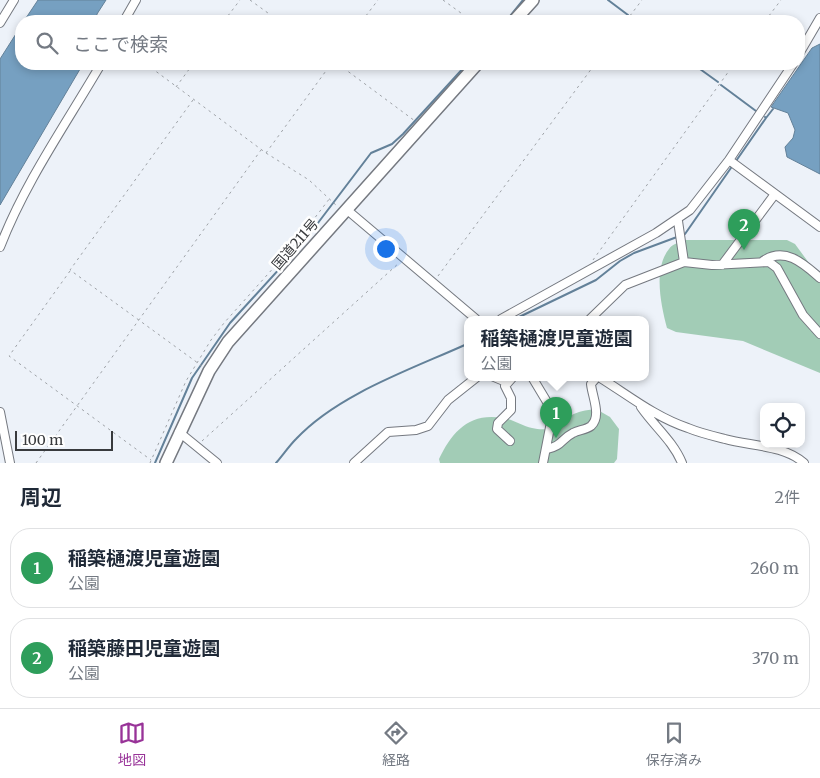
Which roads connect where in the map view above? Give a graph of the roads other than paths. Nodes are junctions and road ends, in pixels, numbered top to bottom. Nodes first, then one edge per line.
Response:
1 (14, 0) edge
2 (136, 0) edge
3 (533, 0) edge
4 (127, 15) edge
5 (519, 15) edge
6 (820, 18) edge
7 (0, 23) edge
8 (805, 44) edge
9 (97, 70) edge
10 (472, 70) edge
11 (789, 70) edge
12 (733, 163) junction
13 (775, 194) junction
14 (344, 211) junction
15 (678, 221) junction
16 (820, 227) edge
17 (0, 247) edge
18 (684, 262) junction
19 (760, 264) junction
20 (722, 265) junction
21 (820, 278) edge
22 (472, 316) edge
23 (517, 316) edge
24 (593, 316) edge
25 (820, 334) edge
26 (472, 381) edge
27 (534, 381) edge
28 (594, 381) edge
29 (604, 381) edge
30 (506, 382) edge
31 (639, 403) junction
32 (0, 412) edge
33 (179, 432) junction
34 (510, 441) dead end
35 (547, 449) junction
36 (10, 463) edge
37 (166, 463) edge
38 (218, 463) edge
39 (354, 463) edge
40 (543, 463) edge
41 (682, 463) edge
42 (804, 463) edge

1 - 7 street
2 - 4 street
3 - 5 highway
6 - 8 street
9 - 17 street
10 - 14 highway, 国道211号
11 - 12 street
12 - 13 street
12 - 15 street
13 - 16 street
13 - 20 street
14 - 22 street
14 - 33 highway, 国道211号
15 - 18 street
15 - 23 street
18 - 20 street
18 - 24 street
19 - 20 street
19 - 21 street
19 - 25 street
26 - 39 street
27 - 35 street
28 - 35 street
29 - 31 street
30 - 34 street
31 - 41 street
31 - 42 street
32 - 36 street
33 - 37 highway, 国道211号
33 - 38 street
35 - 40 street

